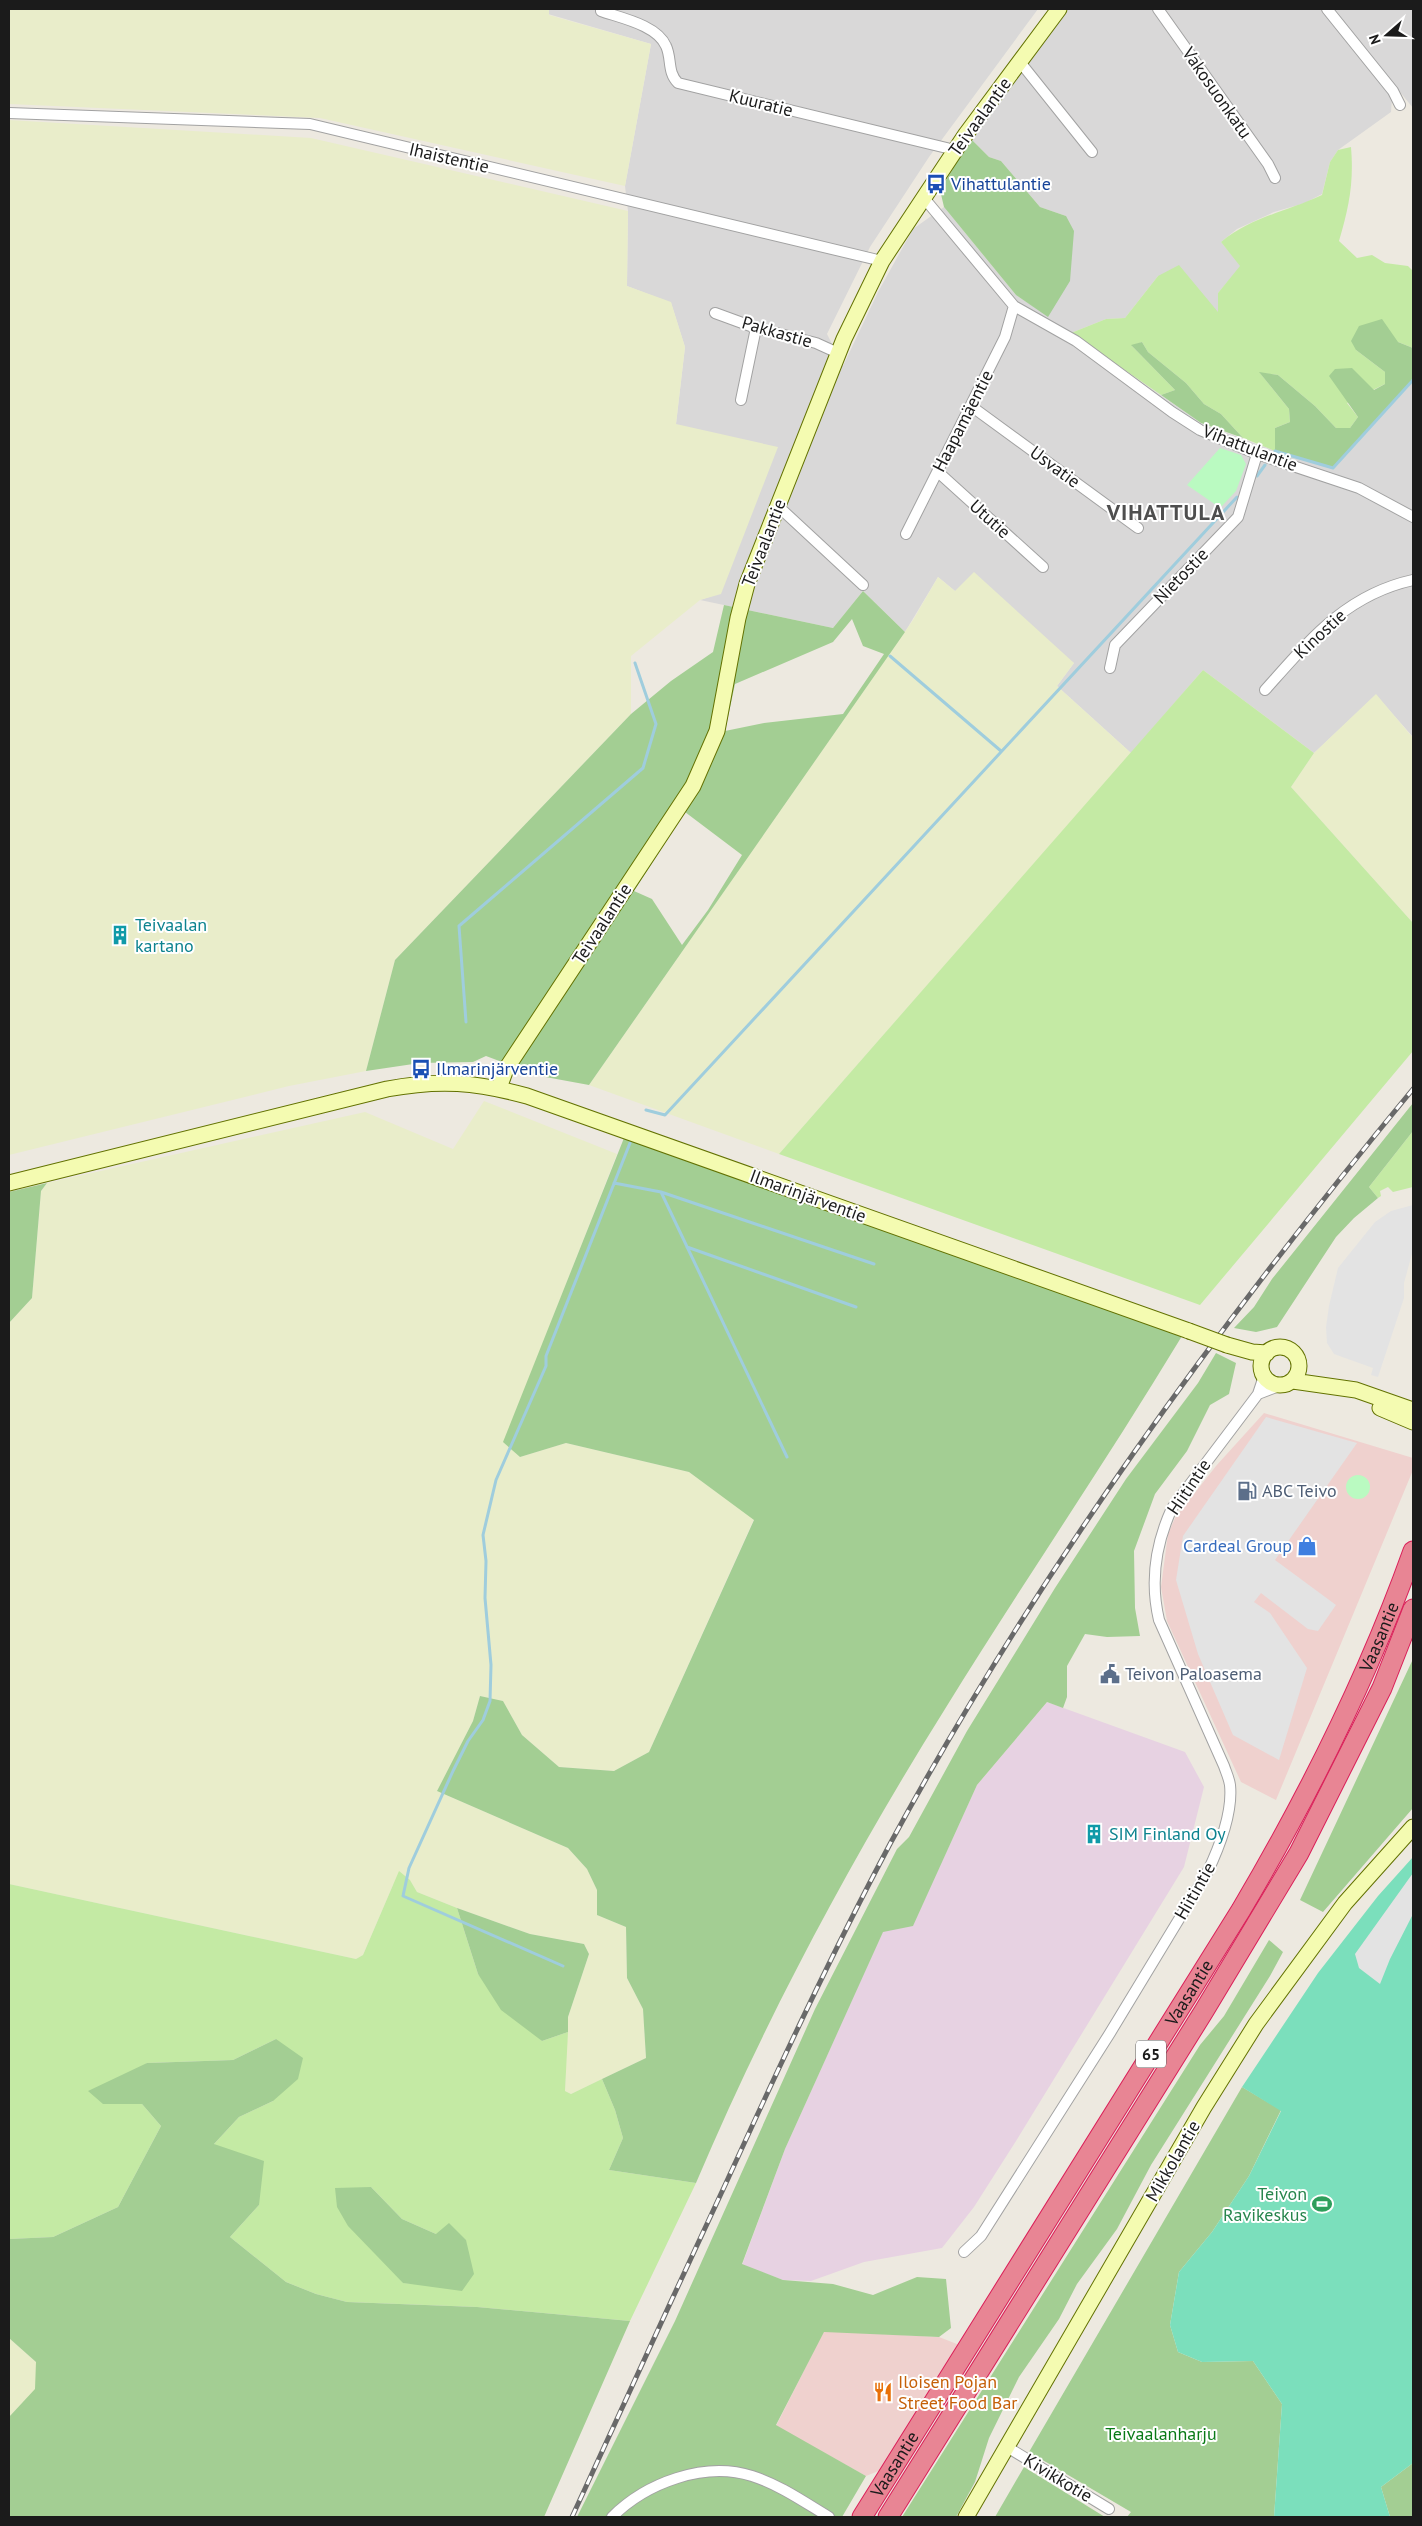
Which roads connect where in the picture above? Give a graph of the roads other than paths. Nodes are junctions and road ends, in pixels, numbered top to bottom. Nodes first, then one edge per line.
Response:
1 (1059, 9) edge
2 (1158, 9) edge
3 (1327, 9) edge
4 (601, 11) dead end
5 (1020, 62) junction
6 (1400, 105) dead end
7 (9, 113) edge
8 (955, 150) junction
9 (1092, 152) dead end
10 (1275, 178) dead end
11 (924, 198) junction
12 (882, 261) junction
13 (1014, 306) junction
14 (715, 313) dead end
15 (756, 328) junction
16 (838, 354) junction
17 (741, 400) dead end
18 (972, 406) junction
19 (1257, 454) junction
20 (938, 472) junction
21 (779, 507) junction
22 (1411, 513) edge
23 (1138, 528) dead end
24 (906, 534) dead end
25 (1043, 567) dead end
26 (1413, 580) edge
27 (863, 585) dead end
28 (1110, 668) dead end
29 (1265, 690) dead end
30 (499, 1088) junction
31 (9, 1183) edge
32 (1264, 1365) junction
33 (1291, 1378) junction
34 (1345, 1390) junction
35 (1258, 1394) junction
36 (1413, 1410) edge
37 (1413, 1422) edge
38 (1413, 1551) edge
39 (1413, 1609) edge
40 (1413, 1828) edge
41 (964, 2252) dead end
42 (1007, 2447) junction
43 (1109, 2509) dead end
44 (612, 2517) edge
45 (829, 2517) edge
46 (862, 2517) edge
47 (888, 2517) edge
48 (966, 2517) edge

1 - 5 main road, Teivaalantie
2 - 10 street, Vakosuonkatu
3 - 6 street
4 - 8 street, Kuuratie
5 - 8 main road, Teivaalantie
5 - 9 street
7 - 12 street, Ihaistentie
8 - 11 main road, Teivaalantie
11 - 12 main road, Teivaalantie
11 - 13 street, Vihattulantie
12 - 16 main road, Teivaalantie
13 - 18 street, Haapamäentie
13 - 19 street, Vihattulantie
14 - 15 street, Pakkastie
15 - 16 street, Pakkastie
15 - 17 street
16 - 21 main road, Teivaalantie
18 - 20 street, Haapamäentie
18 - 23 street, Usvatie
19 - 22 street, Vihattulantie
19 - 28 street, Nietostie
20 - 24 street, Haapamäentie
20 - 25 street, Ututie
21 - 27 street
21 - 30 main road, Teivaalantie
26 - 29 street, Kinostie
30 - 31 main road, Ilmarinjärventie
30 - 32 main road, Ilmarinjärventie, bridge
32 - 33 main road
32 - 33 main road
32 - 35 street, Hiitintie
33 - 34 main road
33 - 35 street
34 - 36 main road
34 - 37 main road
35 - 41 street, Hiitintie
38 - 46 highway, Vaasantie / 65
39 - 47 highway, Vaasantie / 65
40 - 42 main road, Mikkolantie
42 - 43 street, Kivikkotie
42 - 48 main road, Mikkolantie
44 - 45 street

